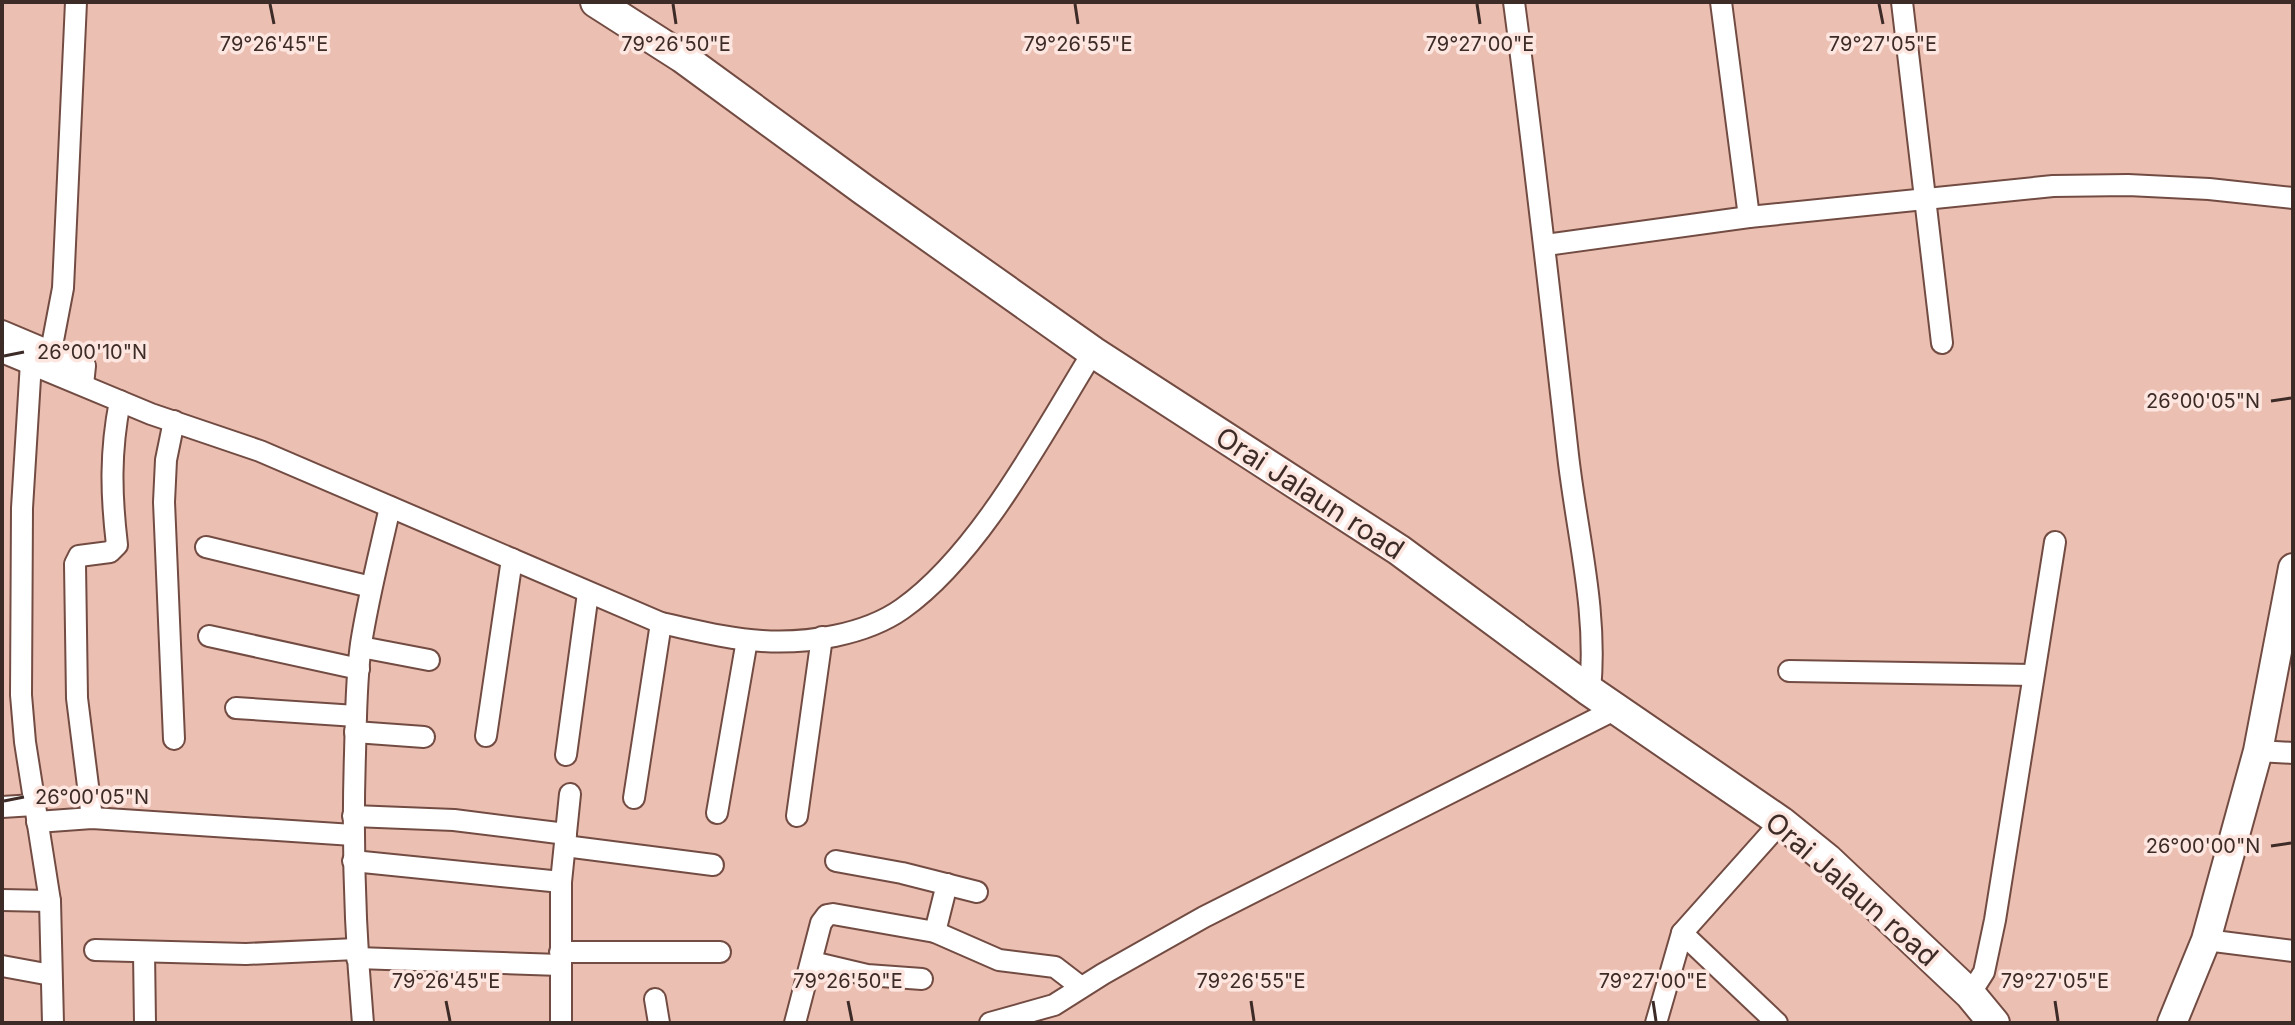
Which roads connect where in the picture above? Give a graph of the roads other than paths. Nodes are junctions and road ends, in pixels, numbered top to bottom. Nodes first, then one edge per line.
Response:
1 (76, 2) edge
2 (596, 2) edge
3 (1514, 2) edge
4 (1721, 2) edge
5 (1902, 2) edge
6 (1925, 198) junction
7 (2293, 198) edge
8 (1749, 217) junction
9 (1546, 245) junction
10 (2, 331) edge
11 (1942, 343) dead end
12 (51, 351) junction
13 (2, 352) edge
14 (1093, 352) junction
15 (31, 362) junction
16 (85, 377) junction
17 (120, 401) junction
18 (174, 421) junction
19 (390, 507) junction
20 (2055, 542) dead end
21 (206, 547) dead end
22 (512, 559) junction
23 (2293, 568) edge
24 (371, 587) junction
25 (588, 593) junction
26 (661, 623) junction
27 (209, 636) dead end
28 (822, 637) junction
29 (747, 640) junction
30 (361, 647) junction
31 (429, 660) dead end
32 (359, 669) junction
33 (1789, 671) dead end
34 (2033, 675) junction
35 (12, 686) edge
36 (1590, 691) junction
37 (236, 708) dead end
38 (1618, 708) junction
39 (356, 724) junction
40 (486, 736) dead end
41 (424, 737) dead end
42 (174, 739) dead end
43 (2258, 751) junction
44 (2293, 753) edge
45 (566, 755) dead end
46 (570, 794) dead end
47 (634, 798) dead end
48 (2, 807) edge
49 (717, 813) dead end
50 (36, 814) junction
51 (797, 816) dead end
52 (92, 818) junction
53 (1781, 822) junction
54 (353, 826) junction
55 (566, 840) junction
56 (353, 861) junction
57 (836, 861) dead end
58 (713, 865) dead end
59 (561, 882) junction
60 (947, 884) junction
61 (977, 892) dead end
62 (2, 900) edge
63 (50, 901) junction
64 (935, 932) junction
65 (1682, 933) junction
66 (2206, 940) junction
67 (95, 950) dead end
68 (2293, 951) edge
69 (144, 952) junction
70 (720, 952) dead end
71 (356, 953) junction
72 (560, 958) junction
73 (812, 962) junction
74 (2, 966) edge
75 (51, 975) junction
76 (922, 979) dead end
77 (1081, 987) junction
78 (1970, 994) junction
79 (655, 999) dead end
80 (1058, 1014) edge
81 (53, 1023) edge
82 (145, 1023) edge
83 (363, 1023) edge
84 (561, 1023) edge
85 (659, 1023) edge
86 (795, 1023) edge
87 (990, 1023) edge
88 (1656, 1023) edge
89 (1777, 1023) edge
90 (1994, 1023) edge
91 (2172, 1023) edge

1 - 12 street
2 - 14 main road, Orai Jalaun road
3 - 9 street
4 - 8 street
5 - 6 street
6 - 7 street
6 - 8 street
6 - 11 street
8 - 9 street
9 - 36 street
10 - 12 street
12 - 16 street
13 - 15 street
14 - 28 street
14 - 36 main road, Orai Jalaun road
15 - 16 street
15 - 35 street
16 - 17 street
17 - 18 street
17 - 52 street
18 - 19 street
18 - 42 street
19 - 22 street
19 - 24 street
20 - 34 street
21 - 24 street
22 - 25 street
22 - 40 street
23 - 43 street
24 - 30 street
25 - 26 street
25 - 45 street
26 - 29 street
26 - 47 street
27 - 32 street
28 - 29 street
28 - 51 street
29 - 49 street
30 - 31 street
30 - 32 street
32 - 39 street
33 - 34 street
34 - 78 street
35 - 50 street
36 - 38 main road, Orai Jalaun road
37 - 39 street
38 - 53 main road, Orai Jalaun road
38 - 77 street
39 - 41 street
39 - 54 street
43 - 44 street
43 - 66 street
46 - 55 street
48 - 50 street
50 - 52 street
50 - 63 street
52 - 54 street
53 - 65 street
53 - 78 main road, Orai Jalaun road
54 - 55 street
54 - 56 street
55 - 58 street
55 - 59 street
56 - 59 street
56 - 71 street
57 - 60 street
59 - 72 street
60 - 61 street
60 - 64 street
62 - 63 street
63 - 75 street
64 - 73 street
64 - 77 street
65 - 88 street
65 - 89 street
66 - 68 street
66 - 91 street
67 - 69 street
69 - 71 street
69 - 82 street
70 - 72 street
71 - 72 street
71 - 83 street
72 - 84 street
73 - 76 street
73 - 86 street
74 - 75 street
75 - 81 street
77 - 80 street
78 - 90 main road, Orai Jalaun road
79 - 85 street
80 - 87 street

